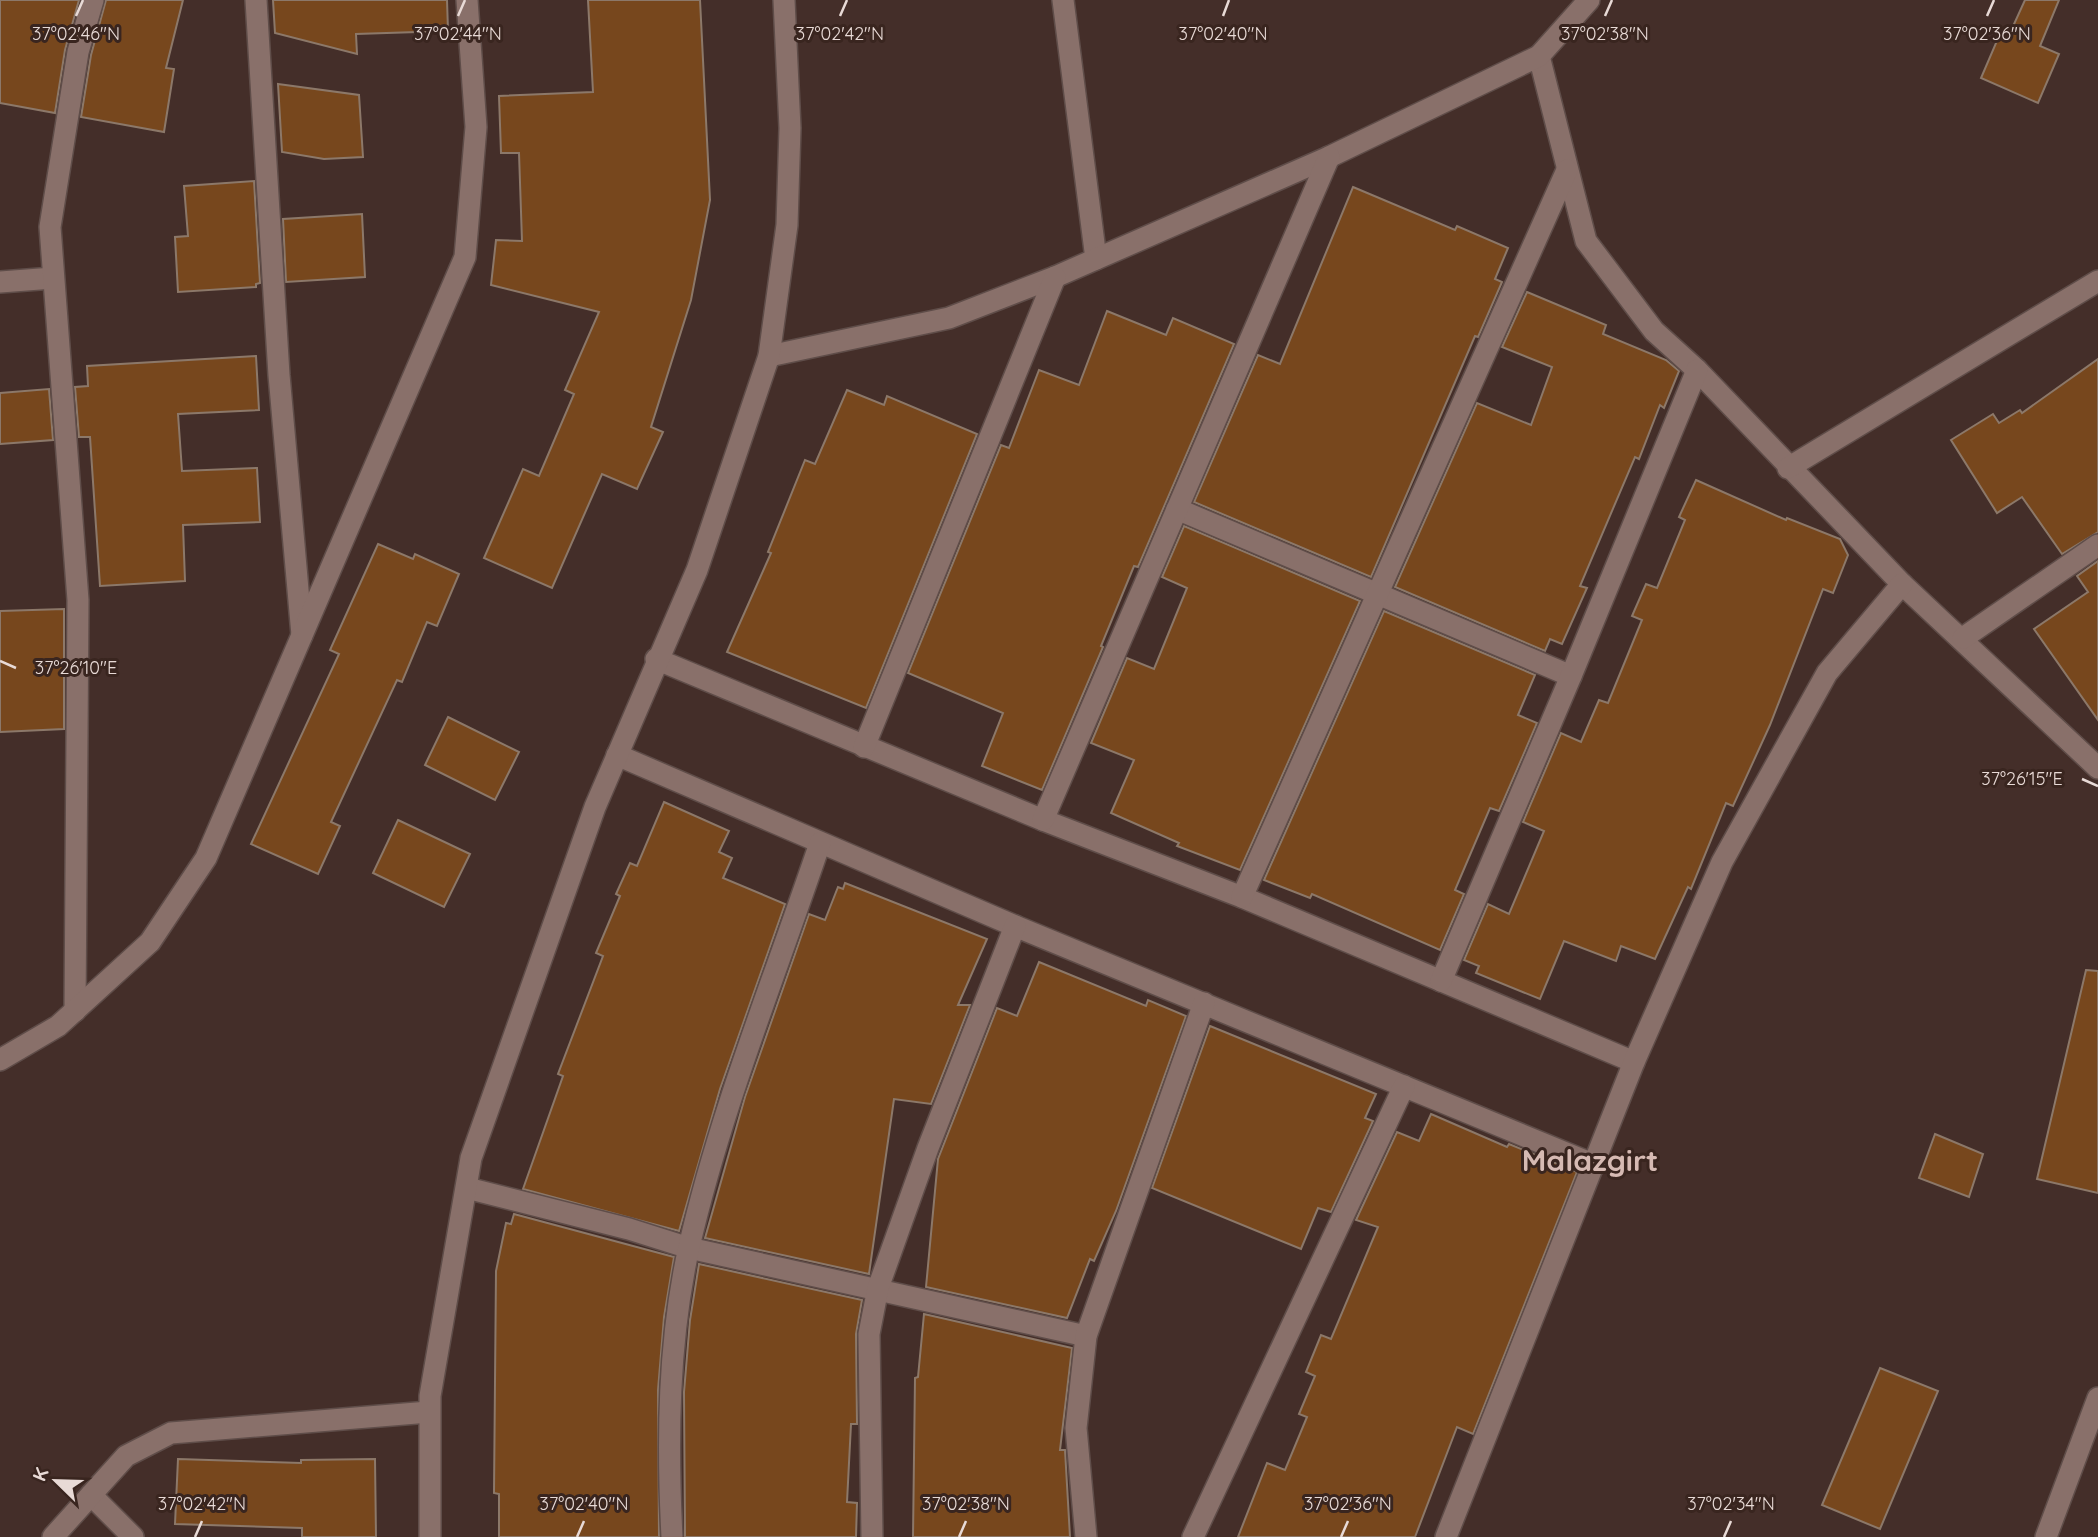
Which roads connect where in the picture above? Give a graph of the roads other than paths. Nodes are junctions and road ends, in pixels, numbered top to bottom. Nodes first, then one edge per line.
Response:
1 (93, 0) edge
2 (256, 0) edge
3 (467, 0) edge
4 (784, 0) edge
5 (1063, 0) edge
6 (1590, 0) edge
7 (1539, 56) junction
8 (1329, 157) junction
9 (1567, 170) junction
10 (1096, 259) junction
11 (1055, 277) junction
12 (54, 278) junction
13 (2098, 281) edge
14 (0, 282) edge
15 (769, 356) junction
16 (1697, 370) junction
17 (1788, 468) junction
18 (1177, 509) junction
19 (2098, 545) edge
20 (1902, 584) junction
21 (1378, 594) junction
22 (302, 637) junction
23 (1963, 638) junction
24 (656, 659) junction
25 (1572, 676) junction
26 (864, 747) junction
27 (617, 755) junction
28 (2098, 768) edge
29 (1042, 820) junction
30 (820, 843) junction
31 (1242, 897) junction
32 (1015, 926) junction
33 (1441, 981) junction
34 (1204, 1003) junction
35 (75, 1011) junction
36 (0, 1060) edge
37 (1634, 1062) junction
38 (1404, 1086) junction
39 (1595, 1165) junction
40 (467, 1188) junction
41 (689, 1248) junction
42 (878, 1288) junction
43 (1086, 1336) junction
44 (2098, 1398) edge
45 (429, 1412) junction
46 (91, 1495) junction
47 (53, 1537) edge
48 (133, 1537) edge
49 (430, 1537) edge
50 (672, 1537) edge
51 (872, 1537) edge
52 (1086, 1537) edge
53 (1193, 1537) edge
54 (1446, 1537) edge
55 (2046, 1537) edge

1 - 12 street
2 - 22 street
3 - 22 street
4 - 15 street
5 - 10 street
6 - 7 street
7 - 8 street
7 - 9 street
8 - 10 street
8 - 18 street
9 - 16 street
9 - 21 street
10 - 11 street
11 - 15 street
11 - 26 street
12 - 14 street
12 - 35 street
13 - 17 street
15 - 24 street
16 - 17 street
16 - 25 street
17 - 20 street
18 - 21 street
18 - 29 street
19 - 23 street
20 - 23 street
20 - 37 street
21 - 25 street
21 - 31 street
22 - 35 street
23 - 28 street
24 - 26 street
24 - 27 street
25 - 33 street
26 - 29 street
27 - 30 street
27 - 40 street
29 - 31 street
30 - 32 street
30 - 41 street
31 - 33 street
32 - 34 street
32 - 42 street
33 - 37 street
34 - 38 street
34 - 43 street
35 - 36 street
37 - 39 street
38 - 39 street
38 - 53 street
39 - 54 street
40 - 41 street
40 - 45 street
41 - 42 street
41 - 50 street
42 - 43 street
42 - 51 street
43 - 52 street
44 - 55 street
45 - 46 street
45 - 49 street
46 - 47 street
46 - 48 street

